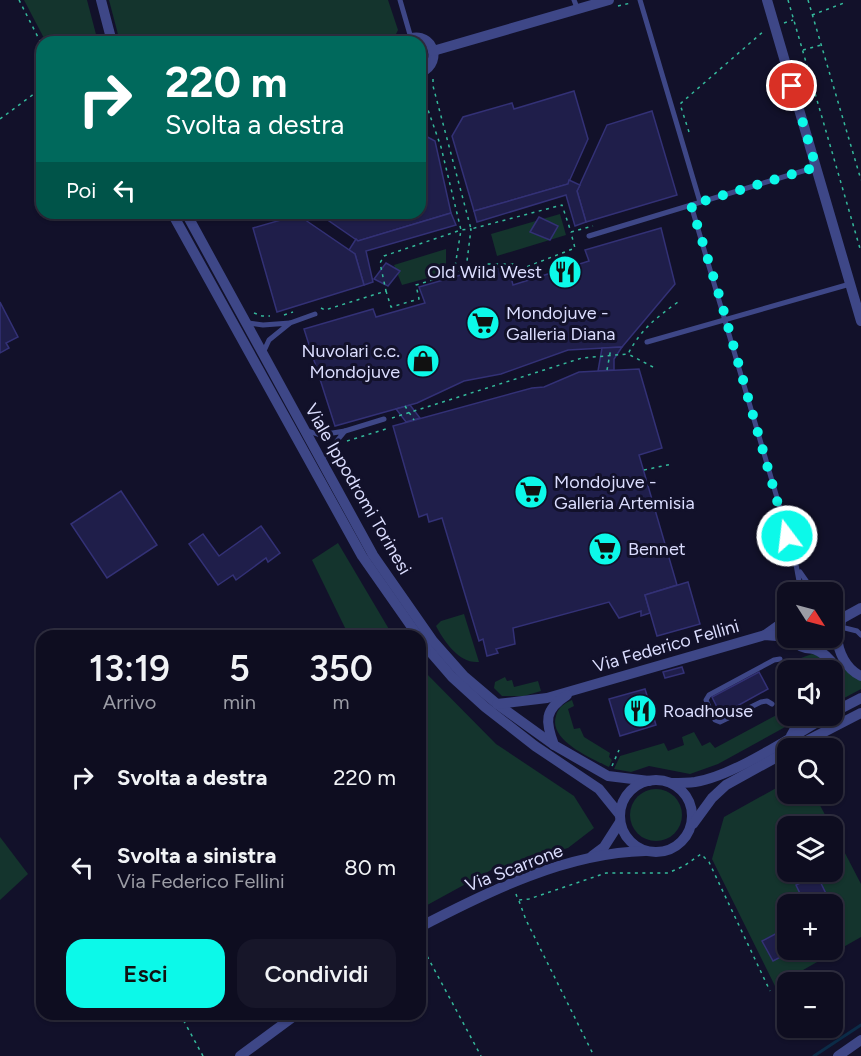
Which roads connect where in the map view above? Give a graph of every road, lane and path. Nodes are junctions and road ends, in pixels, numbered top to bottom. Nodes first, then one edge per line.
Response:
1 (19, 0) edge
2 (102, 0) edge
3 (400, 0) edge
4 (640, 0) edge
5 (767, 0) edge
6 (788, 0) edge
7 (808, 0) edge
8 (613, 3) edge
9 (844, 3) dead end
10 (576, 5) edge
11 (635, 5) dead end
12 (812, 15) junction
13 (794, 20) junction
14 (774, 25) junction
15 (37, 36) edge
16 (111, 36) edge
17 (406, 36) edge
18 (426, 41) edge
19 (822, 45) junction
20 (803, 50) junction
21 (433, 51) junction
22 (426, 70) edge
23 (434, 77) dead end
24 (36, 92) edge
25 (426, 104) edge
26 (0, 119) edge
27 (690, 137) dead end
28 (816, 167) junction
29 (861, 180) edge
30 (699, 202) junction
31 (691, 205) junction
32 (175, 219) edge
33 (189, 219) edge
34 (594, 225) dead end
35 (471, 229) junction
36 (461, 230) junction
37 (571, 232) junction
38 (589, 236) dead end
39 (861, 252) edge
40 (466, 270) junction
41 (454, 273) junction
42 (850, 284) junction
43 (386, 291) junction
44 (319, 306) dead end
45 (298, 311) dead end
46 (315, 314) dead end
47 (277, 316) dead end
48 (726, 320) junction
49 (861, 321) edge
50 (246, 323) junction
51 (290, 323) junction
52 (647, 342) dead end
53 (611, 348) dead end
54 (263, 354) junction
55 (628, 354) dead end
56 (609, 356) junction
57 (607, 370) dead end
58 (405, 406) dead end
59 (409, 413) junction
60 (384, 419) dead end
61 (414, 420) dead end
62 (302, 428) junction
63 (345, 431) junction
64 (332, 445) junction
65 (321, 460) junction
66 (672, 465) dead end
67 (644, 470) dead end
68 (797, 567) junction
69 (798, 582) edge
70 (807, 582) edge
71 (843, 605) edge
72 (859, 608) edge
73 (843, 624) edge
74 (777, 626) edge
75 (861, 627) edge
76 (843, 628) edge
77 (413, 630) edge
78 (425, 630) edge
79 (854, 630) junction
80 (426, 631) edge
81 (765, 635) junction
82 (861, 635) edge
83 (777, 636) edge
84 (426, 646) edge
85 (809, 648) edge
86 (817, 648) edge
87 (838, 648) edge
88 (814, 649) junction
89 (780, 659) dead end
90 (831, 660) edge
91 (861, 676) edge
92 (577, 690) junction
93 (861, 698) edge
94 (497, 704) junction
95 (772, 704) dead end
96 (843, 707) edge
97 (861, 713) edge
98 (797, 726) edge
99 (810, 726) edge
100 (791, 737) junction
101 (812, 738) edge
102 (554, 745) junction
103 (620, 750) dead end
104 (777, 758) edge
105 (611, 769) dead end
106 (649, 781) junction
107 (671, 783) junction
108 (620, 818) junction
109 (691, 827) junction
110 (645, 851) junction
111 (589, 858) junction
112 (511, 883) junction
113 (518, 900) junction
114 (426, 924) edge
115 (426, 954) edge
116 (770, 991) dead end
117 (183, 1020) edge
118 (289, 1020) edge
119 (861, 1040) edge
120 (203, 1056) edge
121 (240, 1056) edge
122 (481, 1056) edge
123 (594, 1056) edge
124 (838, 1056) edge

1 - 15 path
2 - 16 street
3 - 17 lane
4 - 30 lane
5 - 14 street
6 - 13 path
7 - 12 path
8 - 10 street
8 - 11 path
9 - 12 path
10 - 21 street
12 - 19 path
13 - 14 path
13 - 20 path
14 - 27 path
14 - 28 street
18 - 21 street
19 - 20 path
19 - 29 path
20 - 39 path
21 - 22 street
23 - 35 path
24 - 26 path
25 - 36 path
28 - 30 lane
28 - 42 street
30 - 31 lane
31 - 38 lane
31 - 48 lane
32 - 77 street, Viale Ippodromi Torinesi
33 - 50 street, Viale Ippodromi Torinesi
34 - 37 path
35 - 36 path
35 - 37 path
35 - 40 path
36 - 41 path
36 - 43 path
37 - 40 path
40 - 41 path
41 - 43 path
42 - 48 lane
42 - 49 street
43 - 44 path
45 - 47 path
46 - 51 lane
48 - 52 lane
48 - 68 lane
50 - 51 lane
50 - 54 street, Viale Ippodromi Torinesi
51 - 54 lane
53 - 56 path
54 - 62 street, Viale Ippodromi Torinesi
55 - 56 path
56 - 57 path
56 - 59 path
58 - 59 path
59 - 61 path
59 - 64 path
60 - 63 lane
62 - 63 lane
62 - 65 street, Viale Ippodromi Torinesi
63 - 64 lane
64 - 65 lane
65 - 78 street, Viale Ippodromi Torinesi
66 - 67 path
68 - 69 lane
68 - 70 lane
71 - 72 street
72 - 73 street
74 - 81 street, Via Federico Fellini
75 - 79 lane
76 - 79 lane
79 - 82 lane
80 - 94 street, Viale Ippodromi Torinesi
81 - 83 street, Via Federico Fellini
81 - 92 street, Via Federico Fellini
84 - 108 street, Viale Ippodromi Torinesi
85 - 88 street, Via Federico Fellini
86 - 88 street
87 - 91 street
88 - 90 street
89 - 95 lane
92 - 94 street, Via Federico Fellini
92 - 102 street, Via Federico Fellini
93 - 96 street
94 - 102 street, Viale Ippodromi Torinesi
97 - 101 street
98 - 100 street
99 - 100 street
100 - 107 street
102 - 106 street, Viale Ippodromi Torinesi
103 - 105 path
104 - 109 street
106 - 107 street
106 - 108 street
107 - 109 street
108 - 110 street
108 - 111 street, Via Scarrone
109 - 110 street
110 - 111 street, Via Scarrone
111 - 112 street, Via Scarrone
112 - 113 path
112 - 114 street, Via Scarrone
113 - 116 path
113 - 123 path
115 - 122 path
117 - 120 path
118 - 121 street
119 - 124 street

